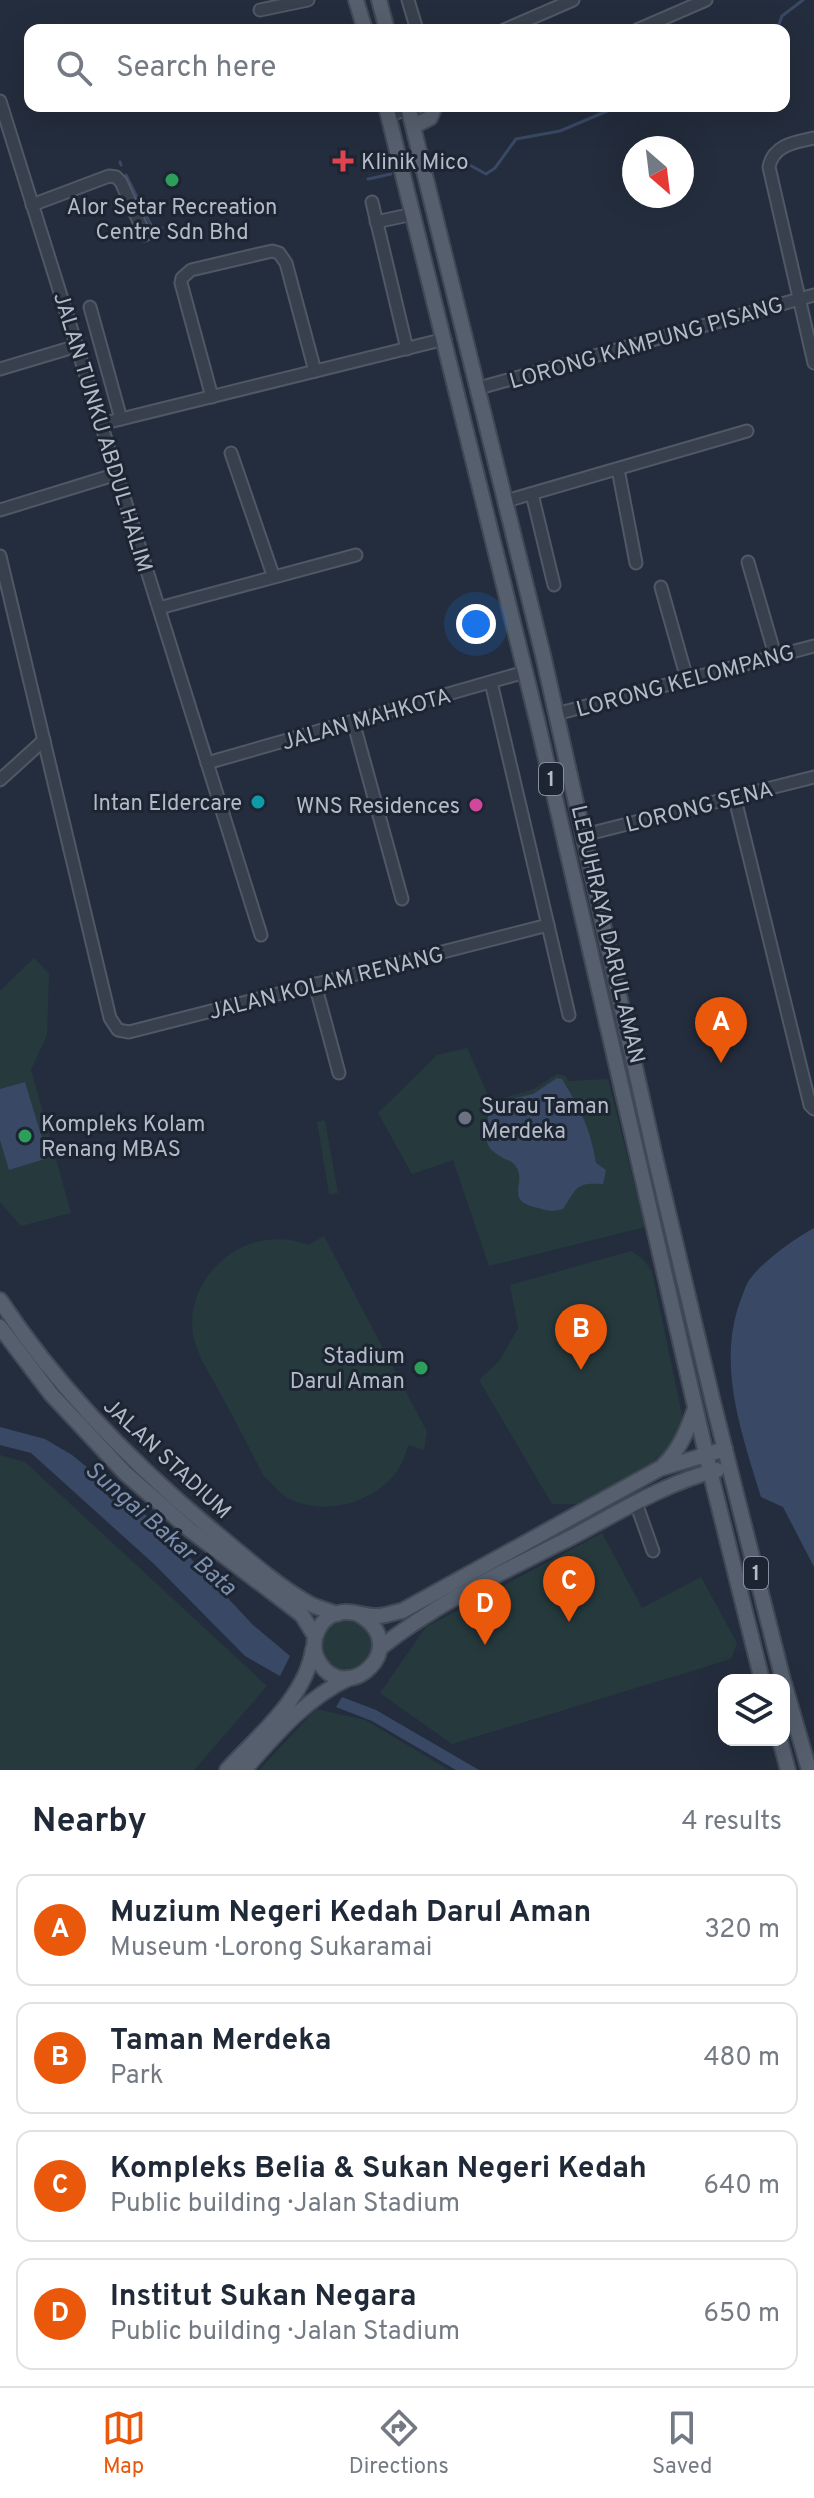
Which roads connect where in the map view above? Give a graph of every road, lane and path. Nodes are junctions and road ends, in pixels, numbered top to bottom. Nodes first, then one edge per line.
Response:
1 (308, 0) edge
2 (356, 0) edge
3 (379, 0) edge
4 (408, 0) edge
5 (573, 0) edge
6 (706, 0) edge
7 (260, 10) dead end
8 (363, 24) edge
9 (385, 24) edge
10 (415, 24) edge
11 (518, 24) edge
12 (651, 24) edge
13 (0, 101) edge
14 (388, 112) edge
15 (413, 112) edge
16 (432, 112) edge
17 (414, 126) junction
18 (814, 138) edge
19 (12, 139) junction
20 (0, 146) edge
21 (372, 202) dead end
22 (32, 205) junction
23 (413, 214) junction
24 (376, 222) junction
25 (145, 235) dead end
26 (814, 295) edge
27 (799, 299) junction
28 (90, 307) dead end
29 (445, 339) junction
30 (77, 346) junction
31 (407, 349) junction
32 (814, 363) edge
33 (0, 369) edge
34 (315, 371) junction
35 (479, 388) junction
36 (212, 397) junction
37 (121, 419) junction
38 (101, 424) junction
39 (747, 431) dead end
40 (231, 453) dead end
41 (618, 469) junction
42 (117, 474) junction
43 (532, 494) junction
44 (506, 501) junction
45 (0, 510) edge
46 (356, 555) dead end
47 (0, 556) edge
48 (748, 562) dead end
49 (636, 563) dead end
50 (273, 575) junction
51 (554, 585) dead end
52 (661, 587) dead end
53 (159, 608) junction
54 (814, 646) edge
55 (775, 655) junction
56 (525, 672) junction
57 (687, 679) junction
58 (491, 682) junction
59 (556, 714) junction
60 (353, 721) junction
61 (44, 740) junction
62 (207, 763) junction
63 (814, 777) edge
64 (0, 780) edge
65 (734, 795) junction
66 (584, 835) junction
67 (402, 899) dead end
68 (548, 925) junction
69 (261, 935) dead end
70 (315, 984) junction
71 (569, 1015) dead end
72 (339, 1073) dead end
73 (814, 1109) edge
74 (0, 1300) edge
75 (0, 1327) edge
76 (695, 1408) junction
77 (725, 1449) junction
78 (706, 1455) junction
79 (729, 1467) junction
80 (659, 1469) junction
81 (710, 1471) junction
82 (636, 1503) junction
83 (653, 1551) dead end
84 (337, 1614) junction
85 (358, 1614) junction
86 (314, 1642) junction
87 (380, 1648) junction
88 (761, 1674) edge
89 (782, 1674) edge
90 (350, 1678) junction
91 (790, 1702) edge
92 (782, 1746) edge
93 (227, 1770) edge
94 (244, 1770) edge
95 (788, 1770) edge
96 (809, 1770) edge

1 - 7 street
2 - 8 main road
3 - 9 main road
4 - 10 street
5 - 11 street
6 - 12 street
13 - 19 street, JALAN TUNKU ABDUL HALIM
14 - 23 main road, LEBUHRAYA DARUL AMAN / 1
15 - 17 main road, LEBUHRAYA DARUL AMAN / 1
16 - 17 main road
17 - 35 main road, LEBUHRAYA DARUL AMAN / 1
18 - 27 street
19 - 20 street
19 - 22 street, JALAN TUNKU ABDUL HALIM
21 - 24 street
22 - 25 street
22 - 30 street, JALAN TUNKU ABDUL HALIM
23 - 24 street
23 - 29 main road, LEBUHRAYA DARUL AMAN / 1
24 - 31 street
26 - 27 street, LORONG KAMPUNG PISANG
27 - 32 street
27 - 35 street, LORONG KAMPUNG PISANG
28 - 37 street
29 - 31 street
29 - 56 main road, LEBUHRAYA DARUL AMAN / 1
30 - 33 street
30 - 38 street, JALAN TUNKU ABDUL HALIM
31 - 34 street
34 - 36 street
34 - 36 street
35 - 44 main road, LEBUHRAYA DARUL AMAN / 1
36 - 37 street
37 - 38 street
38 - 42 street, JALAN TUNKU ABDUL HALIM
39 - 41 street
40 - 50 street
41 - 43 street
41 - 49 street
42 - 45 street
42 - 53 street, JALAN TUNKU ABDUL HALIM
43 - 44 street
43 - 51 street
44 - 59 main road, LEBUHRAYA DARUL AMAN / 1
46 - 50 street
47 - 61 street
48 - 55 street
50 - 53 street
52 - 57 street
53 - 62 street, JALAN TUNKU ABDUL HALIM
54 - 55 street, LORONG KELOMPANG
55 - 57 street, LORONG KELOMPANG
56 - 58 street, JALAN MAHKOTA
56 - 76 main road, LEBUHRAYA DARUL AMAN / 1
57 - 59 street, LORONG KELOMPANG
58 - 60 street, JALAN MAHKOTA
58 - 68 street
59 - 66 main road, LEBUHRAYA DARUL AMAN / 1
60 - 62 street, JALAN MAHKOTA
60 - 67 street
61 - 64 street
61 - 70 street, JALAN KOLAM RENANG
62 - 69 street, JALAN TUNKU ABDUL HALIM
63 - 65 street, LORONG SENA
65 - 66 street, LORONG SENA
65 - 73 street
66 - 77 main road, LEBUHRAYA DARUL AMAN / 1
68 - 70 street, JALAN KOLAM RENANG
68 - 71 street
70 - 72 street
74 - 84 main road, JALAN STADIUM
75 - 86 main road, JALAN STADIUM
76 - 78 main road, LEBUHRAYA DARUL AMAN / 1
76 - 80 main road
77 - 78 main road
77 - 79 main road, LEBUHRAYA DARUL AMAN / 1
78 - 80 main road
78 - 81 main road, LEBUHRAYA DARUL AMAN / 1
79 - 81 main road
79 - 89 main road, LEBUHRAYA DARUL AMAN / 1
80 - 85 main road
81 - 82 main road
81 - 88 main road, LEBUHRAYA DARUL AMAN / 1
82 - 83 street
82 - 87 main road
84 - 85 main road
84 - 86 main road
85 - 87 main road
86 - 90 main road
86 - 93 main road
87 - 90 main road
90 - 94 main road
91 - 96 main road, LEBUHRAYA DARUL AMAN / 1
92 - 95 main road

